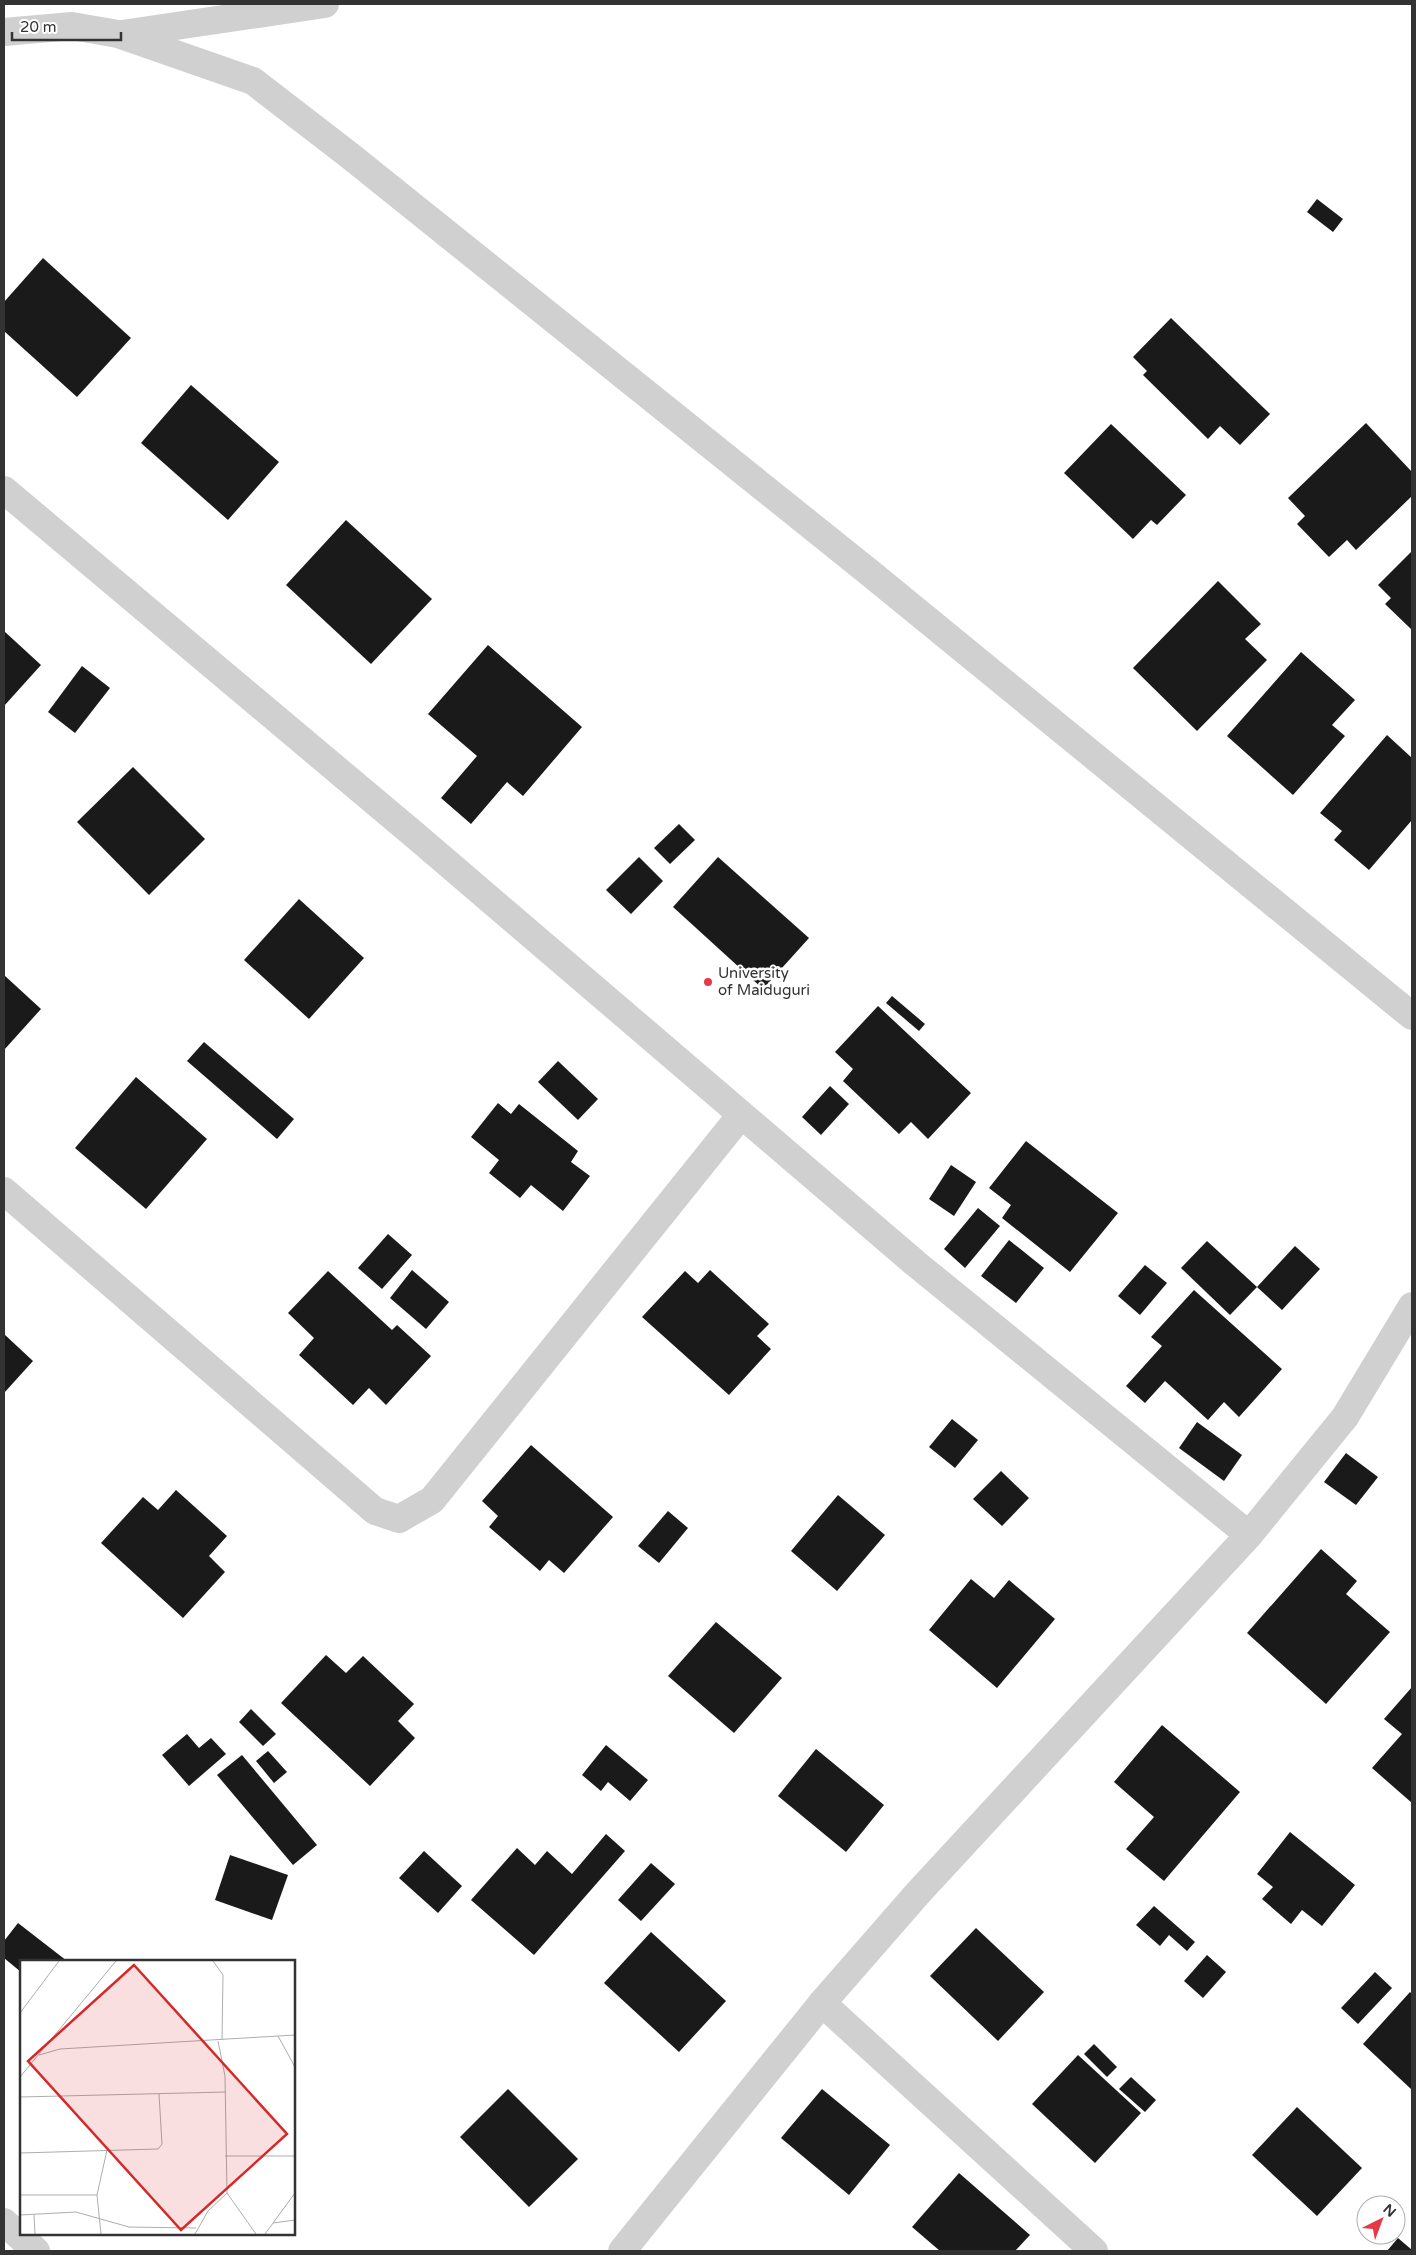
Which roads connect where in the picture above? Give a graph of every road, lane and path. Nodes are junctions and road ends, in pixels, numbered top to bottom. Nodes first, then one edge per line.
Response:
1 (325, 4) edge
2 (4, 32) edge
3 (118, 34) junction
4 (4, 490) edge
5 (1412, 1016) edge
6 (741, 1115) junction
7 (4, 1191) edge
8 (1412, 1306) edge
9 (1249, 1535) junction
10 (822, 2003) junction
11 (4, 2222) edge
12 (36, 2251) edge
13 (622, 2251) edge
14 (1094, 2251) edge

1 - 3 street
2 - 3 street
3 - 5 street
4 - 6 street
6 - 7 street
6 - 9 street
8 - 9 street
9 - 10 street
10 - 13 street
10 - 14 street
11 - 12 street

